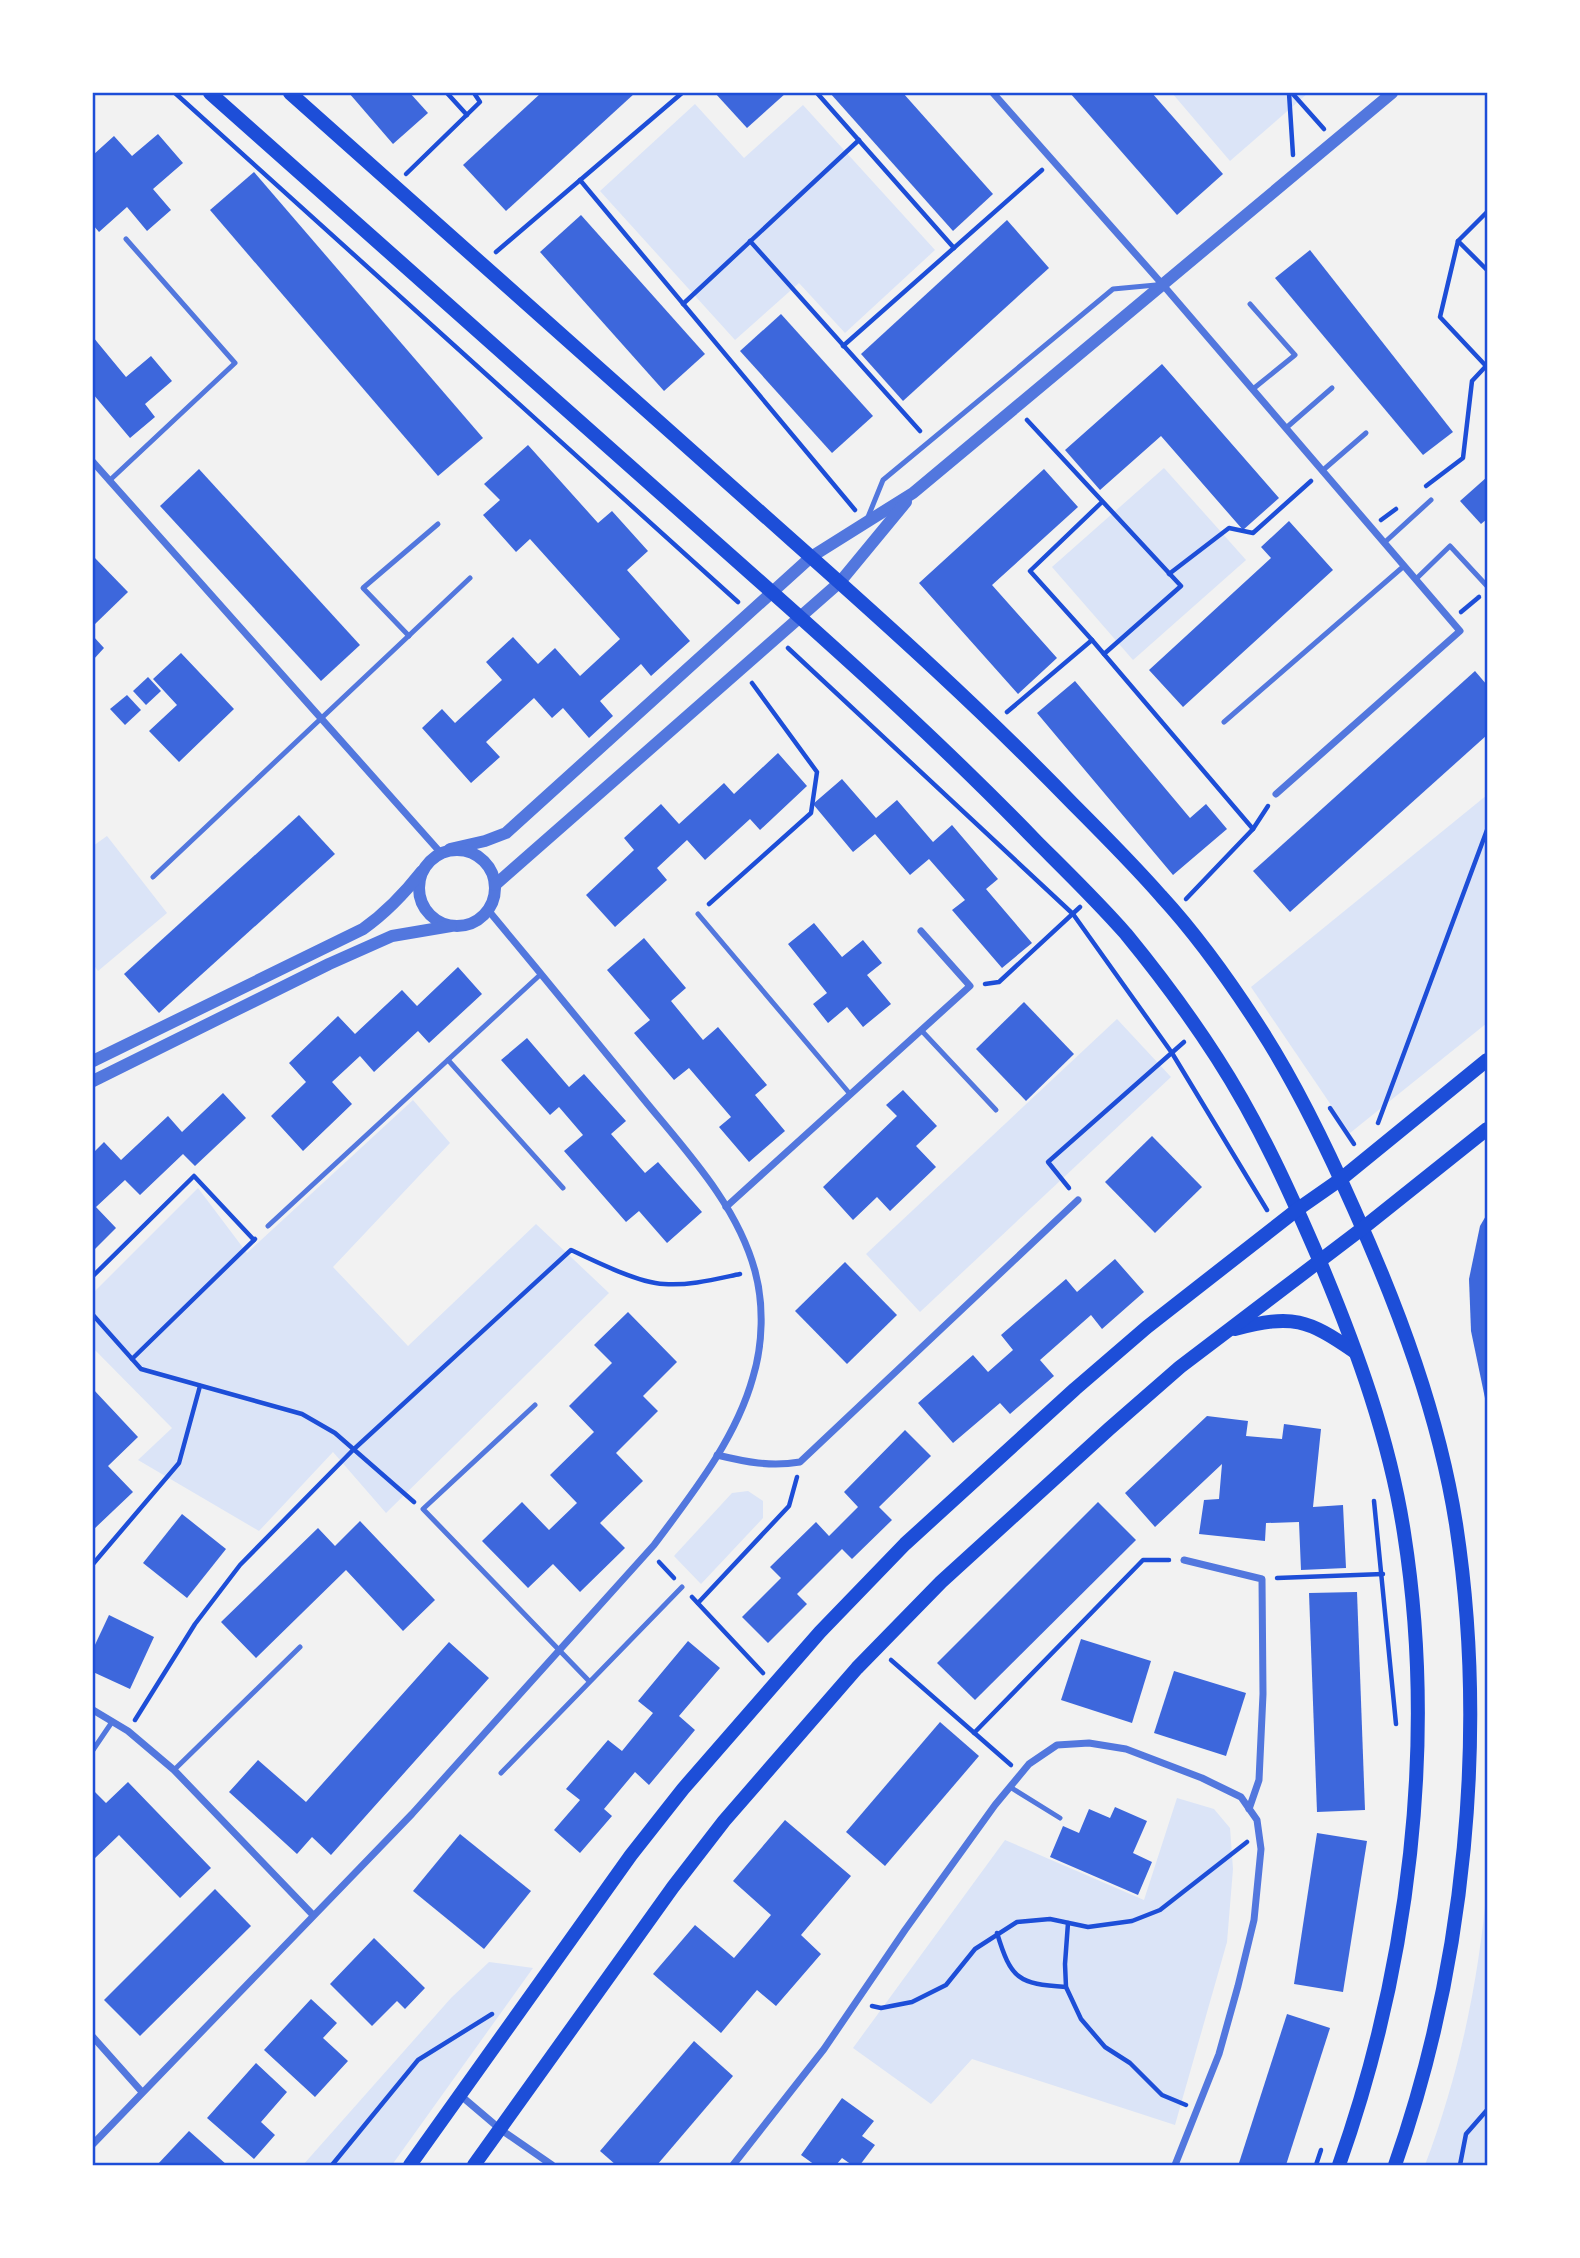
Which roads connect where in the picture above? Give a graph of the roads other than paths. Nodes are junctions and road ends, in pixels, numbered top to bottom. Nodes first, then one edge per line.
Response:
1 (210, 93) edge
2 (290, 93) edge
3 (993, 93) edge
4 (1387, 95) edge
5 (126, 239) dead end
6 (1163, 285) junction
7 (1250, 304) dead end
8 (1332, 388) dead end
9 (1253, 389) junction
10 (1286, 428) junction
11 (1366, 433) dead end
12 (93, 462) edge
13 (1322, 471) junction
14 (109, 481) junction
15 (914, 493) junction
16 (1432, 500) dead end
17 (866, 523) junction
18 (438, 524) dead end
19 (1384, 543) junction
20 (811, 557) junction
21 (1405, 566) junction
22 (470, 579) dead end
23 (1416, 579) junction
24 (840, 582) junction
25 (1487, 588) edge
26 (772, 593) junction
27 (800, 617) junction
28 (409, 636) junction
29 (321, 719) junction
30 (1224, 722) dead end
31 (1276, 794) road end
32 (445, 851) junction
33 (422, 871) junction
34 (153, 877) dead end
35 (495, 885) junction
36 (488, 910) junction
37 (698, 914) road end
38 (451, 926) junction
39 (921, 930) dead end
40 (541, 974) junction
41 (920, 1030) junction
42 (448, 1060) junction
43 (1487, 1060) edge
44 (93, 1061) edge
45 (93, 1081) edge
46 (850, 1094) junction
47 (996, 1110) dead end
48 (1487, 1129) edge
49 (1341, 1179) junction
50 (563, 1188) dead end
51 (1079, 1200) road end
52 (726, 1207) junction
53 (1298, 1209) junction
54 (268, 1226) road end
55 (1363, 1228) junction
56 (1319, 1260) junction
57 (1227, 1331) junction
58 (1355, 1352) junction
59 (535, 1405) dead end
60 (717, 1455) junction
61 (1184, 1560) road end
62 (682, 1587) road end
63 (300, 1647) dead end
64 (559, 1651) junction
65 (589, 1681) junction
66 (93, 1710) edge
67 (112, 1722) junction
68 (93, 1750) edge
69 (174, 1770) junction
70 (501, 1773) dead end
71 (1010, 1787) junction
72 (1249, 1810) junction
73 (1060, 1818) dead end
74 (313, 1915) junction
75 (93, 2037) edge
76 (142, 2092) junction
77 (460, 2095) junction
78 (500, 2129) junction
79 (93, 2144) edge
80 (410, 2165) edge
81 (474, 2165) edge
82 (552, 2165) edge
83 (733, 2165) edge
84 (1175, 2165) edge
85 (1339, 2165) edge
86 (1395, 2165) edge

1 - 26 main road
2 - 20 main road
3 - 6 street
4 - 6 street
5 - 14 lane
6 - 9 street
6 - 15 street
6 - 17 lane
7 - 9 lane
8 - 10 lane
9 - 10 street
10 - 13 street
11 - 13 lane
12 - 14 street
13 - 19 street
14 - 29 street
15 - 17 street
15 - 24 street
16 - 19 lane
17 - 20 street
18 - 28 lane
19 - 21 street
20 - 24 main road
20 - 26 street
21 - 23 street
21 - 30 lane
22 - 28 lane
23 - 25 lane
23 - 31 street
24 - 27 street
24 - 49 main road
26 - 27 main road
26 - 32 street
27 - 35 street
27 - 53 main road
28 - 29 lane
29 - 32 street
29 - 34 lane
32 - 33 street
32 - 35 street
33 - 38 street
33 - 44 street
35 - 36 street
36 - 38 street
36 - 40 street
37 - 46 lane
38 - 45 street
39 - 41 street
40 - 42 lane
40 - 52 street
41 - 46 street
41 - 47 lane
42 - 50 lane
42 - 54 lane
43 - 49 main road
46 - 52 street
48 - 55 main road
49 - 53 main road
49 - 55 main road
51 - 60 street
52 - 60 street
53 - 56 main road
53 - 77 main road
55 - 56 main road
55 - 86 main road
56 - 57 main road
56 - 58 main road
57 - 58 main road
57 - 78 main road
58 - 85 main road
59 - 64 lane
60 - 64 street
61 - 72 street
62 - 65 lane
63 - 69 lane
64 - 65 lane
64 - 74 street
65 - 70 lane
66 - 67 street
67 - 68 lane
67 - 69 street
69 - 74 street
71 - 72 street
71 - 73 lane
71 - 83 street
72 - 84 street
74 - 76 street
75 - 76 street
76 - 79 street
77 - 78 street
77 - 80 main road
78 - 81 main road
78 - 82 street

